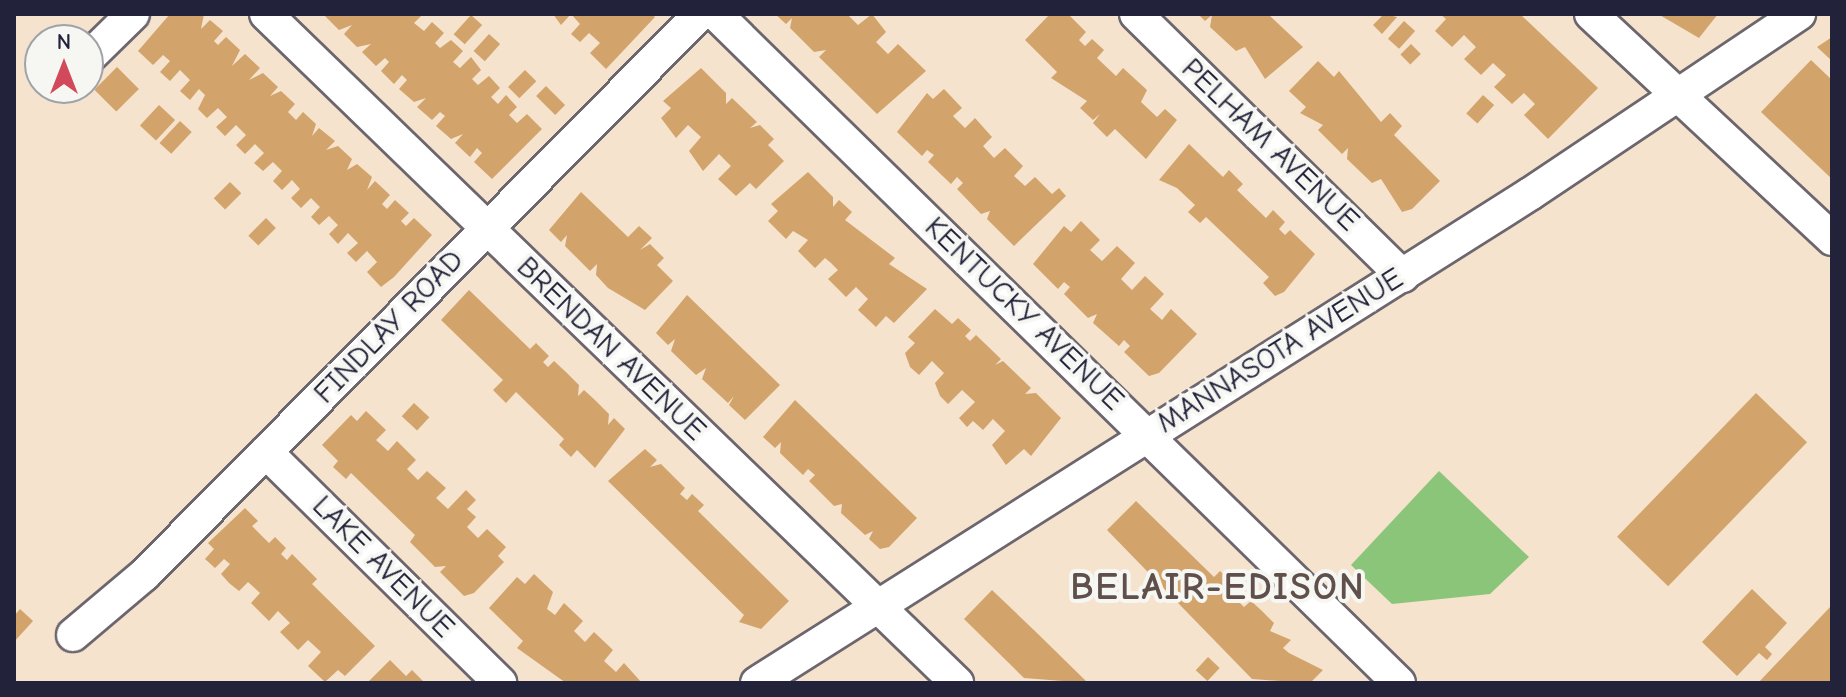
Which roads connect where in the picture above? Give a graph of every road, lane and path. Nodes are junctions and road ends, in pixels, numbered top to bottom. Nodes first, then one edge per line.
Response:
1 (133, 14) edge
2 (266, 14) edge
3 (700, 14) edge
4 (716, 14) edge
5 (1136, 14) edge
6 (1591, 14) edge
7 (1799, 14) edge
8 (104, 42) edge
9 (1677, 96) junction
10 (486, 228) junction
11 (1832, 239) edge
12 (1403, 276) junction
13 (1146, 434) junction
14 (266, 452) junction
15 (877, 606) junction
16 (73, 635) dead end
17 (500, 683) edge
18 (757, 683) edge
19 (957, 683) edge
20 (1399, 683) edge

1 - 8 street
2 - 10 street, BRENDAN AVENUE
3 - 10 street, FINDLAY ROAD
4 - 13 street, KENTUCKY AVENUE
5 - 12 street, PELHAM AVENUE
6 - 9 street
7 - 9 street, MANNASOTA AVENUE
9 - 11 street
9 - 12 street, MANNASOTA AVENUE
10 - 14 street, FINDLAY ROAD
10 - 15 street, BRENDAN AVENUE
12 - 13 street, MANNASOTA AVENUE
13 - 15 street, MANNASOTA AVENUE
13 - 20 street, KENTUCKY AVENUE
14 - 16 street, FINDLAY ROAD
14 - 17 street, LAKE AVENUE
15 - 18 street, MANNASOTA AVENUE
15 - 19 street, BRENDAN AVENUE

